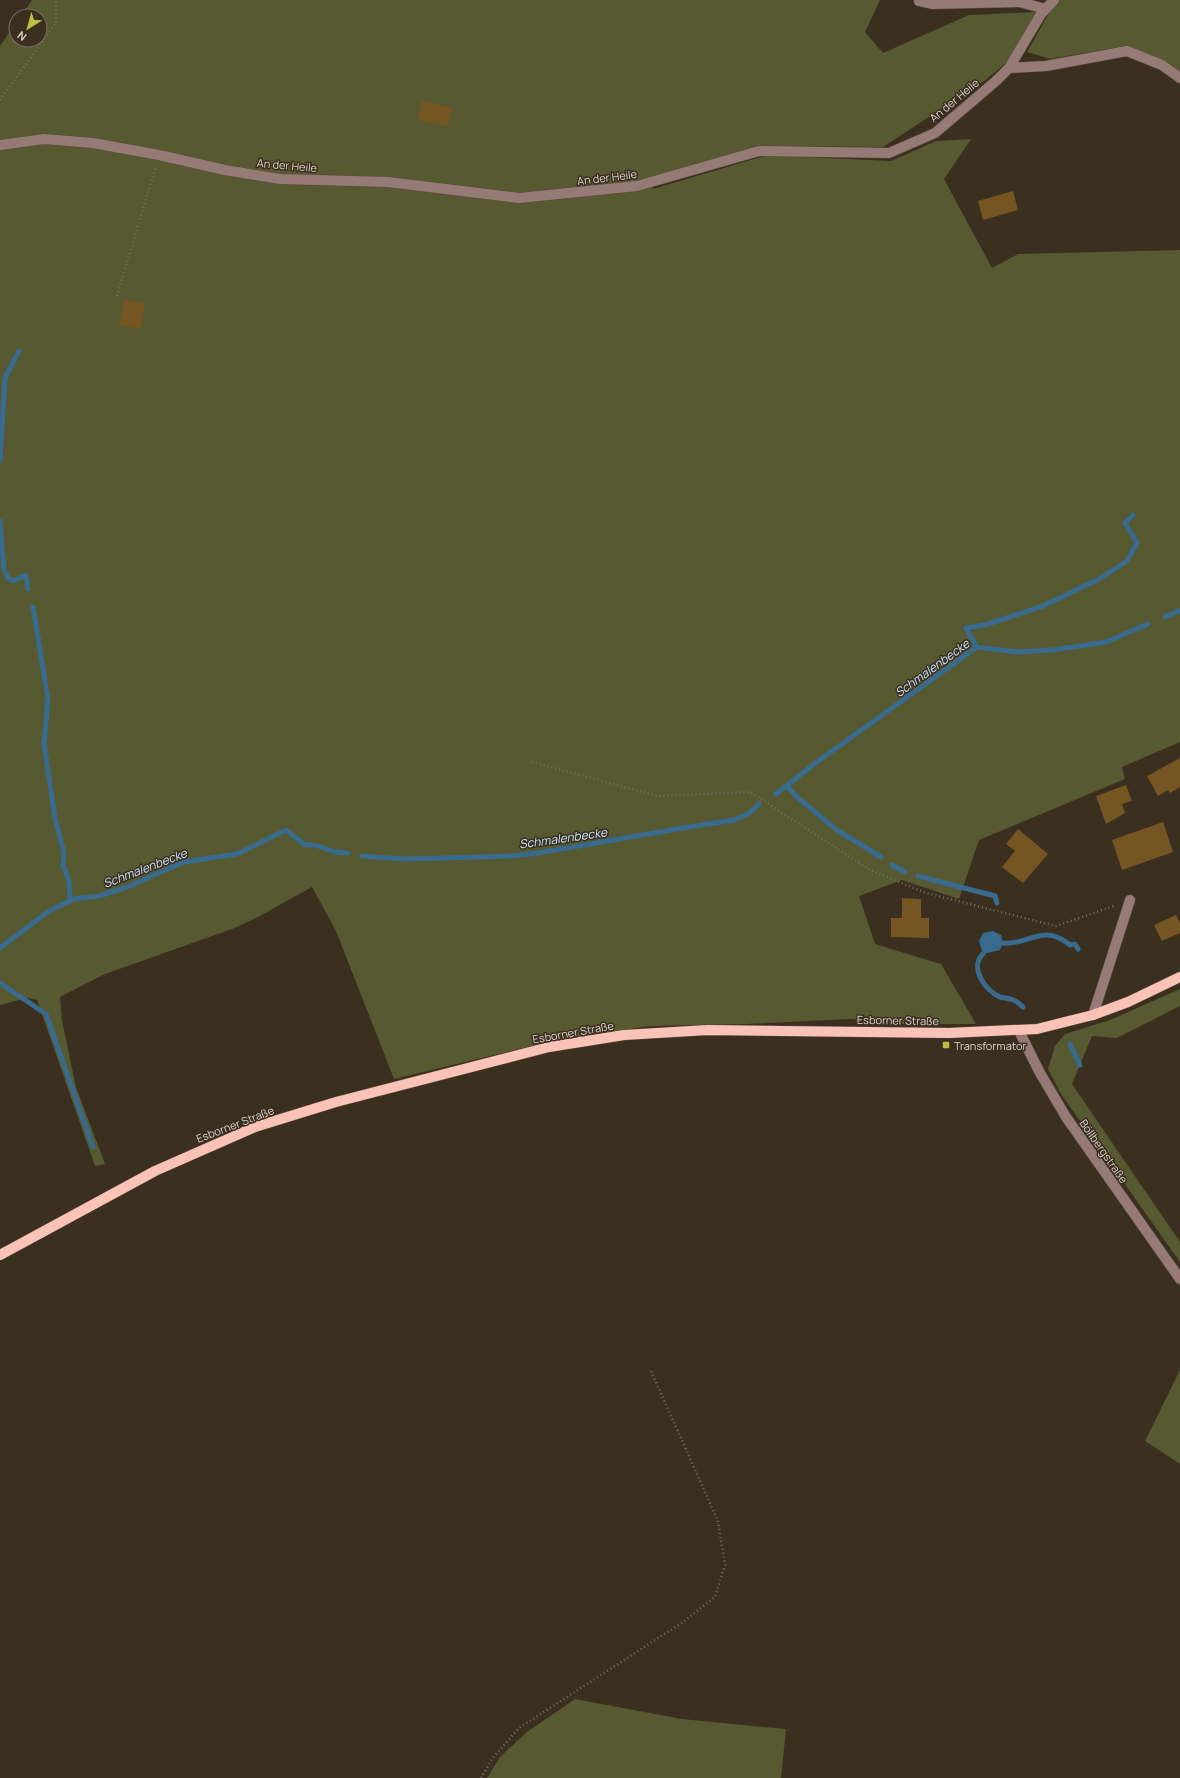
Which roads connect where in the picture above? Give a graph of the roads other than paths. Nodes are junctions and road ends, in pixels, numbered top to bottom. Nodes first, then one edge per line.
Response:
1 (919, 0) edge
2 (1054, 0) edge
3 (1046, 9) junction
4 (1009, 68) junction
5 (1180, 78) edge
6 (0, 145) edge
7 (1130, 900) road end
8 (1180, 977) edge
9 (1093, 1016) junction
10 (1019, 1031) junction
11 (0, 1255) edge
12 (1180, 1279) edge

1 - 3 street
2 - 3 street, An der Heile
3 - 4 street, An der Heile
4 - 5 street
4 - 6 street, An der Heile
7 - 9 street
8 - 9 main road, Esborner Straße
9 - 10 main road, Esborner Straße
10 - 11 main road, Esborner Straße
10 - 12 street, Böllbergstraße

